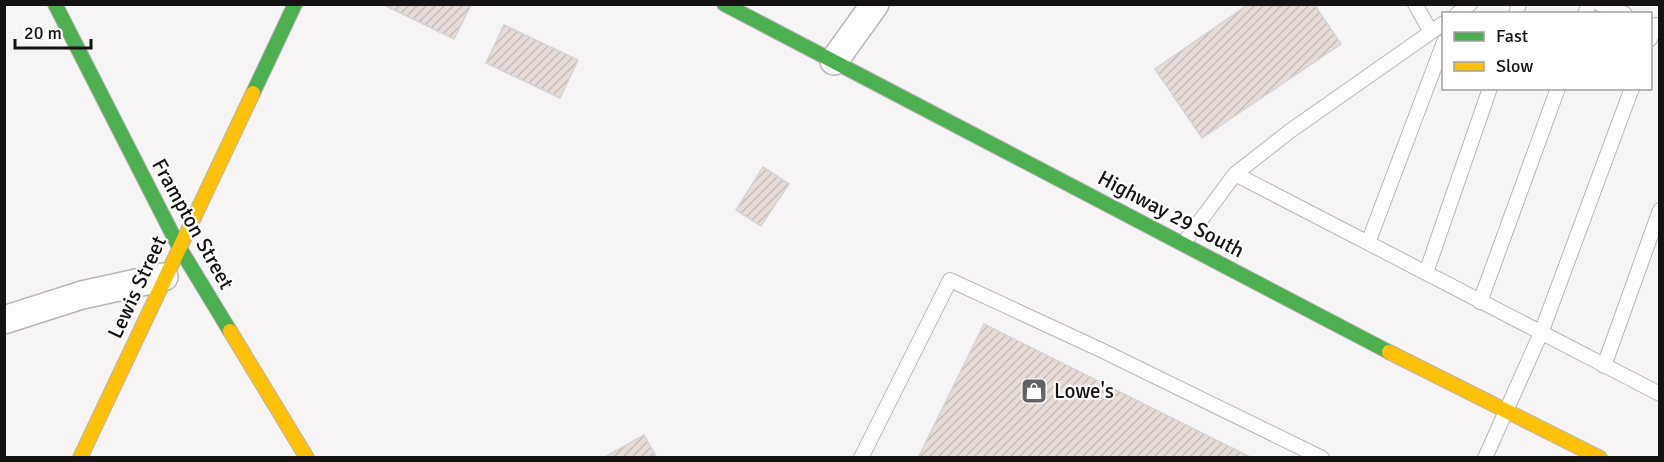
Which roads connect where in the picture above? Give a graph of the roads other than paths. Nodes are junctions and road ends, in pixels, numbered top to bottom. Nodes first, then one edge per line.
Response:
1 (55, 4) edge
2 (295, 4) edge
3 (724, 4) edge
4 (875, 4) edge
5 (1415, 4) edge
6 (1600, 4) edge
7 (1620, 12) edge
8 (1442, 24) edge
9 (1431, 32) junction
10 (1442, 45) edge
11 (834, 61) junction
12 (1489, 90) edge
13 (1557, 90) edge
14 (1631, 90) edge
15 (1235, 174) junction
16 (1659, 210) edge
17 (1183, 243) junction
18 (1368, 243) junction
19 (179, 247) junction
20 (1426, 273) junction
21 (165, 277) junction
22 (1480, 302) junction
23 (4, 320) edge
24 (1541, 333) junction
25 (1604, 366) junction
26 (1659, 394) edge
27 (1507, 410) junction
28 (80, 458) edge
29 (307, 458) edge
30 (861, 458) edge
31 (1322, 458) edge
32 (1485, 458) edge
33 (1600, 458) edge

1 - 19 street, Frampton Street
2 - 19 street, Lewis Street
3 - 11 street, Highway 29 South
4 - 11 street
5 - 9 lane
6 - 7 lane
8 - 9 lane
9 - 15 lane
10 - 18 lane
11 - 17 street, Highway 29 South
12 - 20 lane
13 - 22 lane
14 - 24 lane
15 - 17 lane
15 - 18 lane
16 - 25 lane
17 - 27 street, Highway 29 South
18 - 20 lane
19 - 21 street, Lewis Street
19 - 29 street, Frampton Street
20 - 22 lane
21 - 23 street
21 - 28 street, Lewis Street
22 - 24 lane
24 - 25 lane
24 - 27 lane
25 - 26 lane
27 - 32 lane
27 - 33 street, Highway 29 South
30 - 31 lane

